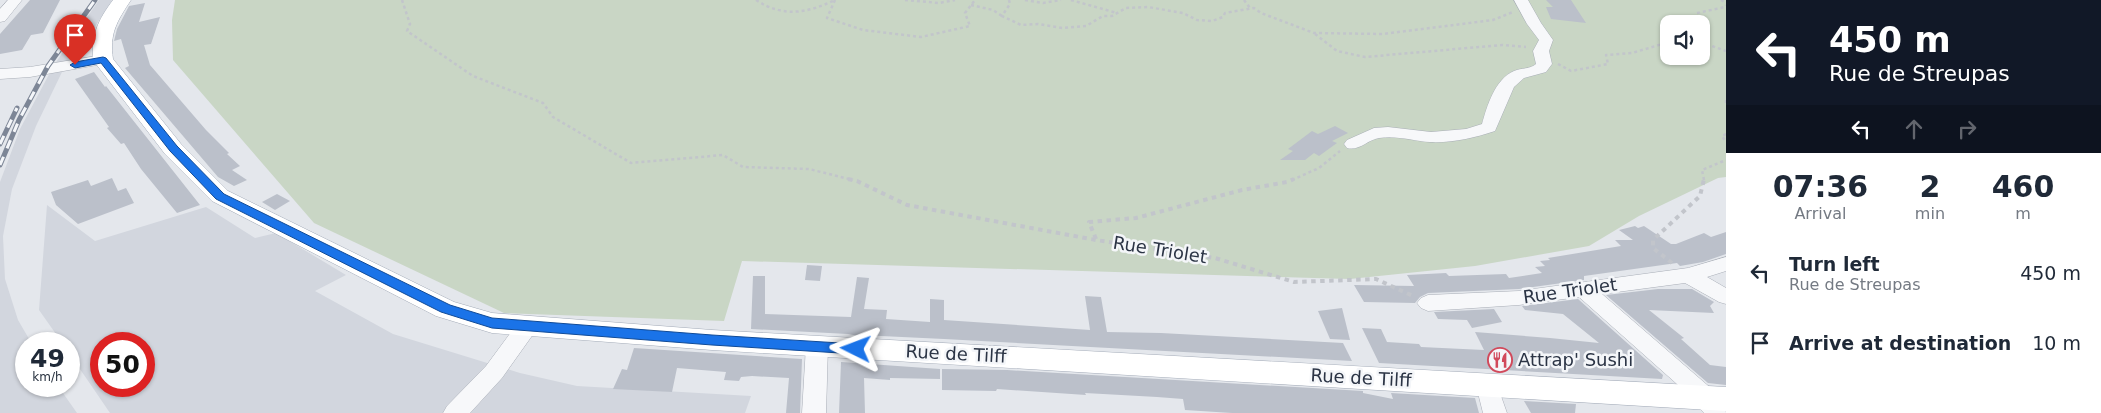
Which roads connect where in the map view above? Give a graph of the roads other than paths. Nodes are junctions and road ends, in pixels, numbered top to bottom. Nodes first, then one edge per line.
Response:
1 (15, 0) edge
2 (122, 0) edge
3 (1522, 3) edge
4 (0, 18) edge
5 (103, 60) junction
6 (7, 74) edge
7 (0, 88) edge
8 (1354, 144) road end
9 (1726, 264) edge
10 (1688, 275) junction
11 (1583, 290) junction
12 (1726, 297) edge
13 (1428, 303) road end
14 (528, 326) junction
15 (817, 346) junction
16 (1487, 385) junction
17 (1716, 403) edge
18 (455, 413) edge
19 (814, 413) edge
20 (1494, 413) edge

1 - 4 street
2 - 5 main road
3 - 8 street
5 - 6 street
5 - 14 main road, Rue de Tilff
6 - 7 street
9 - 10 street, Rue Triolet
10 - 11 street, Rue Triolet
10 - 12 street
11 - 13 street, Rue Triolet
11 - 17 street
14 - 15 main road, Rue de Tilff
14 - 18 street
15 - 16 main road, Rue de Tilff
15 - 19 street
16 - 17 main road, Rue de Tilff
16 - 20 street

